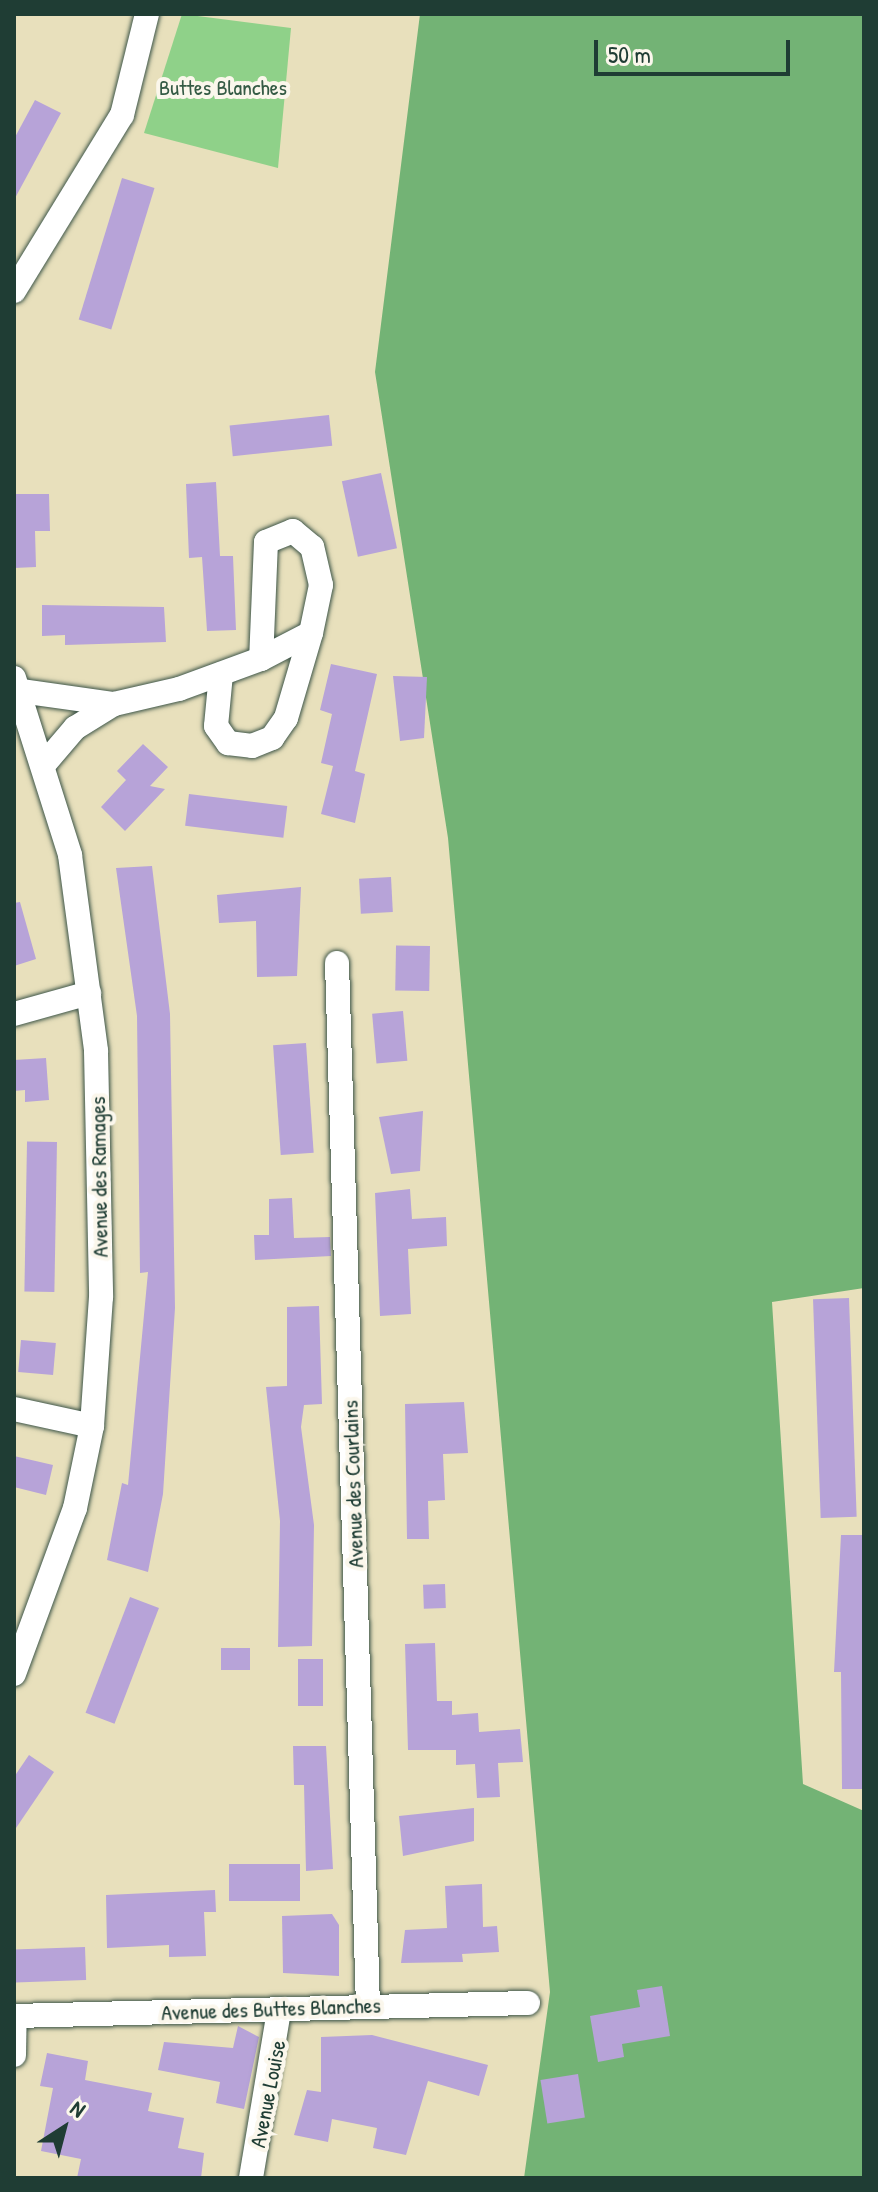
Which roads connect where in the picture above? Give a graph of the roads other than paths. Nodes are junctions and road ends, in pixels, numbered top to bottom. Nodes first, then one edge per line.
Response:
1 (147, 14) edge
2 (14, 291) edge
3 (311, 633) junction
4 (261, 659) junction
5 (221, 674) junction
6 (18, 685) edge
7 (114, 704) junction
8 (46, 762) junction
9 (337, 963) dead end
10 (89, 993) junction
11 (14, 1014) edge
12 (14, 1409) edge
13 (92, 1426) junction
14 (14, 1674) edge
15 (528, 2003) dead end
16 (368, 2005) junction
17 (279, 2010) junction
18 (15, 2016) edge
19 (14, 2055) edge
20 (251, 2178) edge

1 - 2 street
3 - 4 street
3 - 4 street
3 - 5 street
4 - 5 street
5 - 7 street
6 - 7 street
6 - 8 street, Avenue des Ramages
7 - 8 street
8 - 10 street, Avenue des Ramages
9 - 16 street, Avenue des Courlains
10 - 11 street
10 - 13 street, Avenue des Ramages
12 - 13 street
13 - 14 street, Avenue des Ramages
15 - 16 street, Avenue des Buttes Blanches
16 - 17 street, Avenue des Buttes Blanches
17 - 18 street, Avenue des Buttes Blanches
17 - 20 street, Avenue Louise
18 - 19 street

